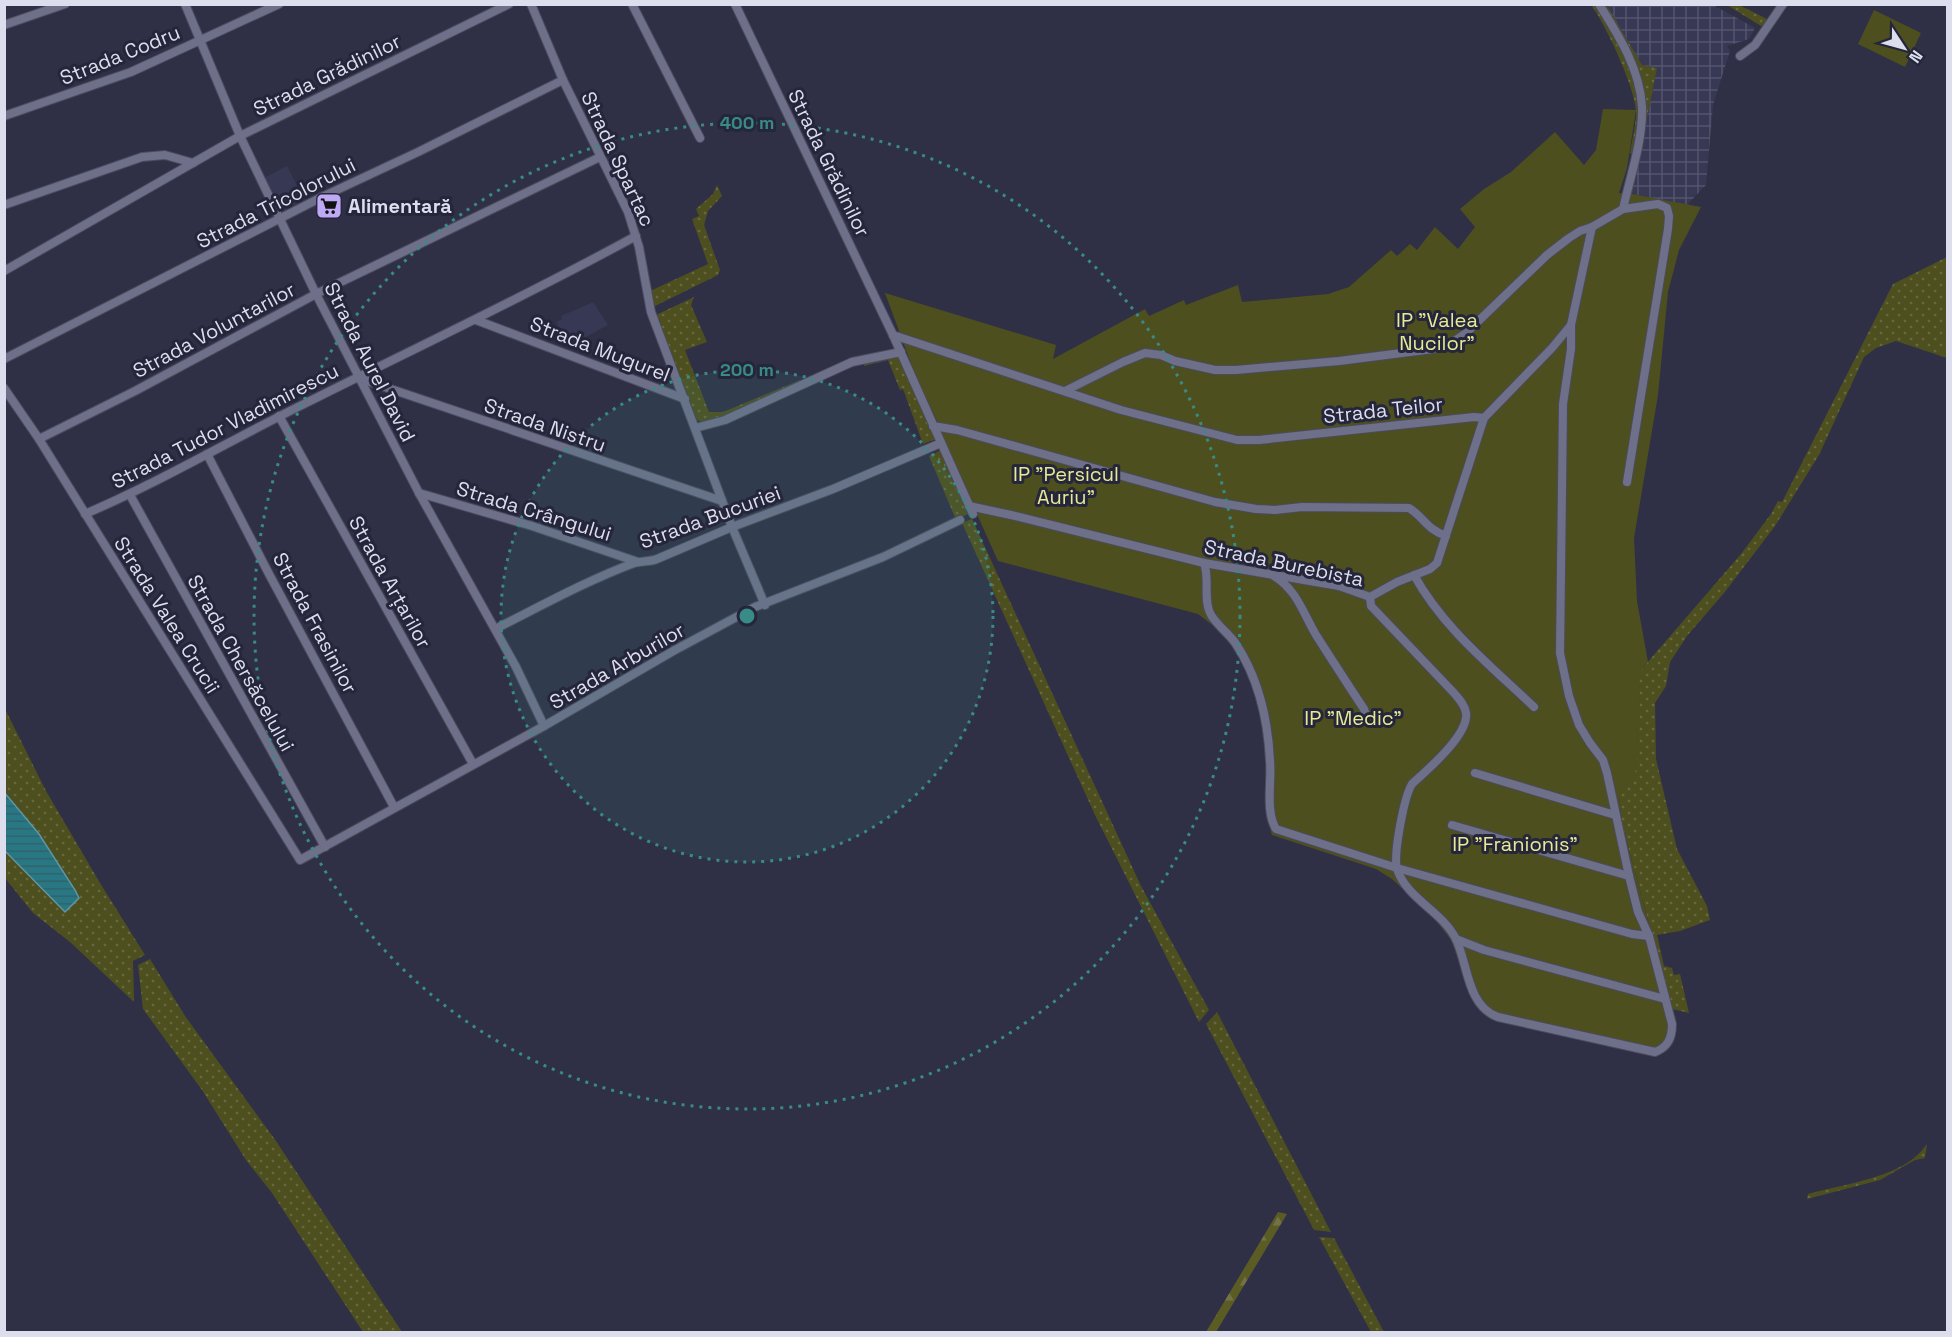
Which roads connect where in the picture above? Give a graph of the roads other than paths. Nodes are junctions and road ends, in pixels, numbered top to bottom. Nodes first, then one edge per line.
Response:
1 (65, 4) edge
2 (185, 4) edge
3 (279, 4) edge
4 (509, 4) edge
5 (531, 4) edge
6 (632, 4) edge
7 (735, 4) edge
8 (1599, 4) edge
9 (1783, 4) edge
10 (4, 25) edge
11 (200, 40) junction
12 (1740, 56) dead end
13 (563, 80) junction
14 (4, 116) edge
15 (240, 136) junction
16 (700, 138) dead end
17 (600, 157) junction
18 (193, 163) junction
19 (4, 205) edge
20 (1623, 209) junction
21 (279, 218) junction
22 (1592, 227) junction
23 (636, 236) junction
24 (4, 271) edge
25 (316, 294) junction
26 (476, 320) junction
27 (1571, 325) junction
28 (893, 335) junction
29 (901, 352) junction
30 (4, 359) edge
31 (358, 376) junction
32 (1065, 391) junction
33 (6, 394) edge
34 (685, 399) junction
35 (279, 416) junction
36 (1484, 418) junction
37 (933, 426) junction
38 (695, 428) junction
39 (39, 438) junction
40 (941, 443) junction
41 (207, 454) junction
42 (1627, 482) dead end
43 (420, 493) junction
44 (130, 495) junction
45 (722, 501) junction
46 (971, 510) joint
47 (85, 514) junction
48 (960, 520) dead end
49 (732, 527) junction
50 (1446, 536) junction
51 (638, 562) junction
52 (1204, 564) junction
53 (1271, 574) junction
54 (1414, 575) junction
55 (1298, 578) junction
56 (1292, 591) junction
57 (1370, 597) junction
58 (765, 605) junction
59 (495, 629) junction
60 (1534, 707) dead end
61 (1368, 722) dead end
62 (544, 726) junction
63 (473, 764) junction
64 (1474, 773) dead end
65 (394, 807) junction
66 (1615, 815) junction
67 (1452, 825) dead end
68 (325, 847) junction
69 (300, 860) joint
70 (1397, 868) junction
71 (1629, 876) junction
72 (1649, 936) junction
73 (1456, 939) junction
74 (1665, 999) junction

1 - 10 street
2 - 11 street, Strada Aurel David
3 - 11 street, Strada Codru
4 - 15 street, Strada Grădinilor
5 - 13 street, Strada Spartac
6 - 16 street
7 - 28 street, Strada Grădinilor
8 - 20 street
9 - 12 street
11 - 14 street, Strada Codru
11 - 15 street, Strada Aurel David
13 - 17 street, Strada Spartac
13 - 21 street, Strada Tricolorului
15 - 18 street, Strada Grădinilor
15 - 21 street, Strada Aurel David
17 - 23 street, Strada Spartac
17 - 25 street, Strada Voluntarilor
18 - 19 street
18 - 24 street, Strada Grădinilor
20 - 22 street
20 - 42 street
21 - 25 street, Strada Aurel David
21 - 30 street, Strada Tricolorului
22 - 27 street
22 - 32 street
23 - 26 street, Strada Tudor Vladimirescu
23 - 34 street, Strada Spartac
25 - 31 street, Strada Aurel David
25 - 39 street, Strada Voluntarilor
26 - 31 street, Strada Tudor Vladimirescu
26 - 34 street, Strada Mugurel
27 - 36 street
27 - 66 street
28 - 29 street, Strada Grădinilor
28 - 32 street, Strada Teilor
29 - 37 street, Strada Grădinilor
29 - 38 street
31 - 35 street, Strada Tudor Vladimirescu
31 - 43 street, Strada Aurel David
31 - 45 street, Strada Nistru
32 - 36 street, Strada Teilor
33 - 39 street, Strada Valea Crucii
34 - 38 street, Strada Mugurel
35 - 41 street, Strada Tudor Vladimirescu
35 - 63 street, Strada Arțarilor
36 - 50 street, Strada Burebista
37 - 40 street, Strada Grădinilor
37 - 50 street
38 - 45 street, Strada Mugurel
39 - 47 street, Strada Valea Crucii
40 - 46 street, Strada Grădinilor
40 - 49 street, Strada Bucuriei
41 - 44 street, Strada Tudor Vladimirescu
41 - 65 street, Strada Frasinilor
43 - 51 street, Strada Crângului
43 - 59 street, Strada Aurel David
44 - 47 street, Strada Tudor Vladimirescu
44 - 68 street, Strada Chersăcelului
45 - 49 street, Strada Mugurel
46 - 52 street, Strada Burebista
47 - 69 street, Strada Valea Crucii
48 - 58 street, Strada Arburilor
49 - 51 street, Strada Bucuriei
49 - 58 street, Strada Mugurel
50 - 54 street, Strada Burebista
51 - 59 street, Strada Bucuriei
52 - 53 street, Strada Burebista
52 - 70 street
53 - 55 street, Strada Burebista
53 - 56 street
54 - 57 street, Strada Burebista
54 - 60 street
55 - 56 street
55 - 57 street, Strada Burebista
56 - 61 street
57 - 70 street
58 - 62 street, Strada Arburilor
59 - 62 street, Strada Aurel David
62 - 63 street, Strada Arburilor
63 - 65 street, Strada Arburilor
64 - 66 street
65 - 68 street, Strada Arburilor
66 - 71 street
67 - 71 street
68 - 69 street, Strada Arburilor
70 - 72 street
70 - 73 street
71 - 72 street
72 - 74 street
73 - 74 street
73 - 74 street

